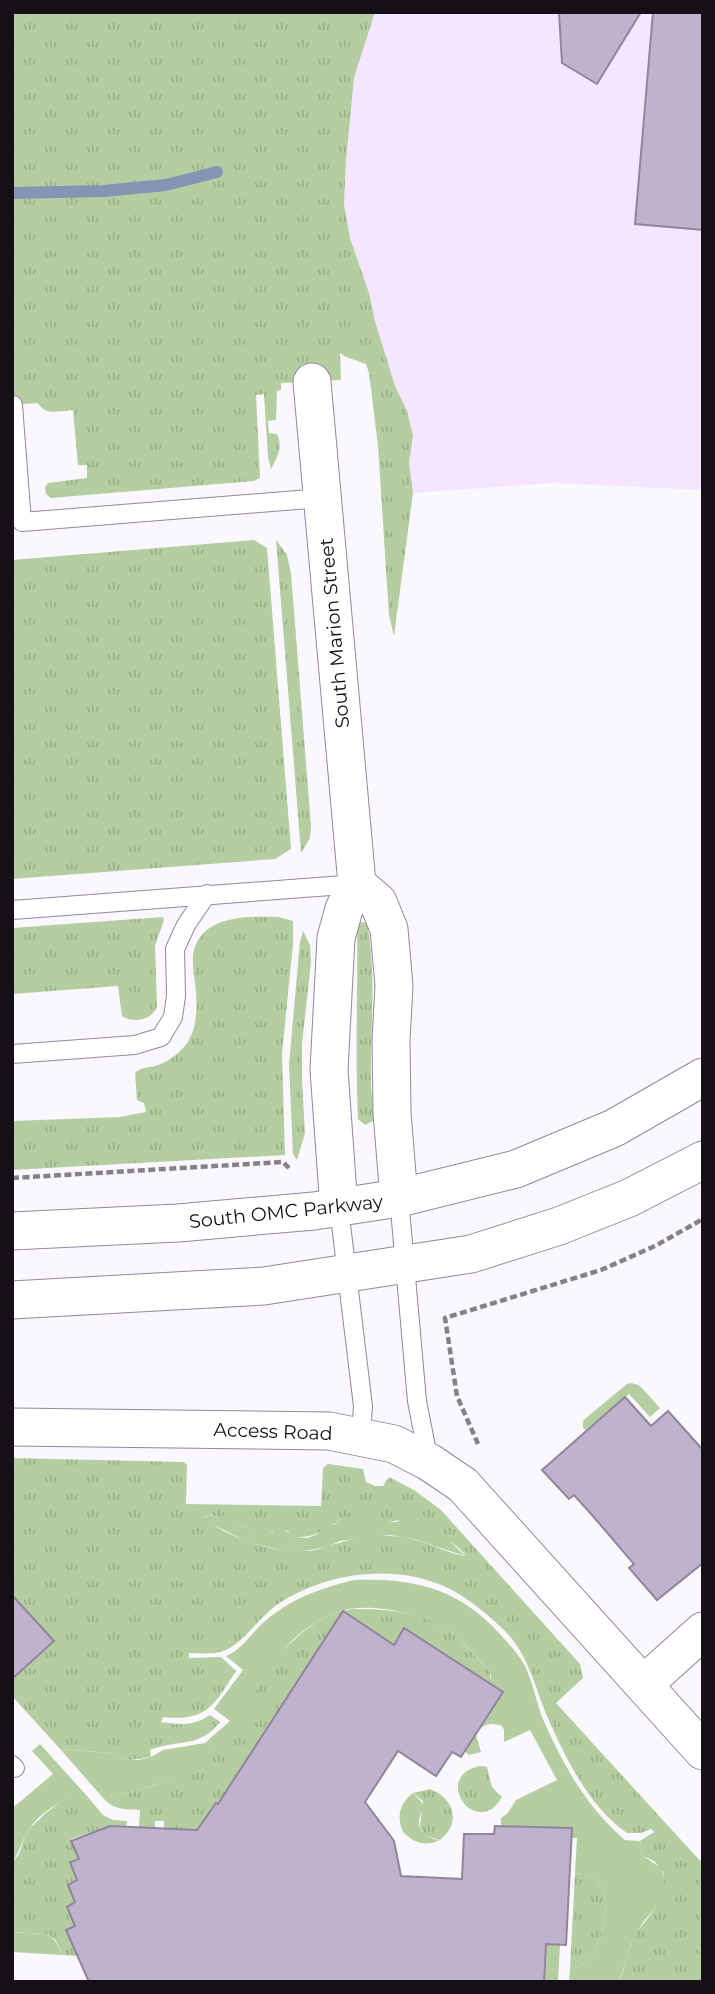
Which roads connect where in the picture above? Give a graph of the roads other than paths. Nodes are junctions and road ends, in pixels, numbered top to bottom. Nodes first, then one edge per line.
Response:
1 (312, 382) dead end
2 (13, 405) edge
3 (322, 498) junction
4 (357, 884) junction
5 (207, 894) junction
6 (12, 910) edge
7 (12, 1054) edge
8 (703, 1077) edge
9 (703, 1160) edge
10 (399, 1198) junction
11 (339, 1208) junction
12 (12, 1231) edge
13 (404, 1264) junction
14 (346, 1273) junction
15 (12, 1300) edge
16 (12, 1427) edge
17 (361, 1436) junction
18 (429, 1462) junction
19 (703, 1631) edge
20 (644, 1684) junction
21 (703, 1751) edge

1 - 3 street, South Marion Street
2 - 3 lane
3 - 4 street, South Marion Street
4 - 5 lane
4 - 10 street
4 - 11 street
5 - 6 lane
5 - 7 lane
8 - 10 street, South OMC Parkway
9 - 13 street
10 - 11 street, South OMC Parkway
10 - 13 lane
11 - 12 street, South OMC Parkway
11 - 14 lane
13 - 14 street
13 - 18 lane
14 - 15 street
14 - 17 lane
16 - 17 street, Access Road
17 - 18 street, Access Road
18 - 20 street, Access Road
19 - 20 street
20 - 21 street, Access Road

